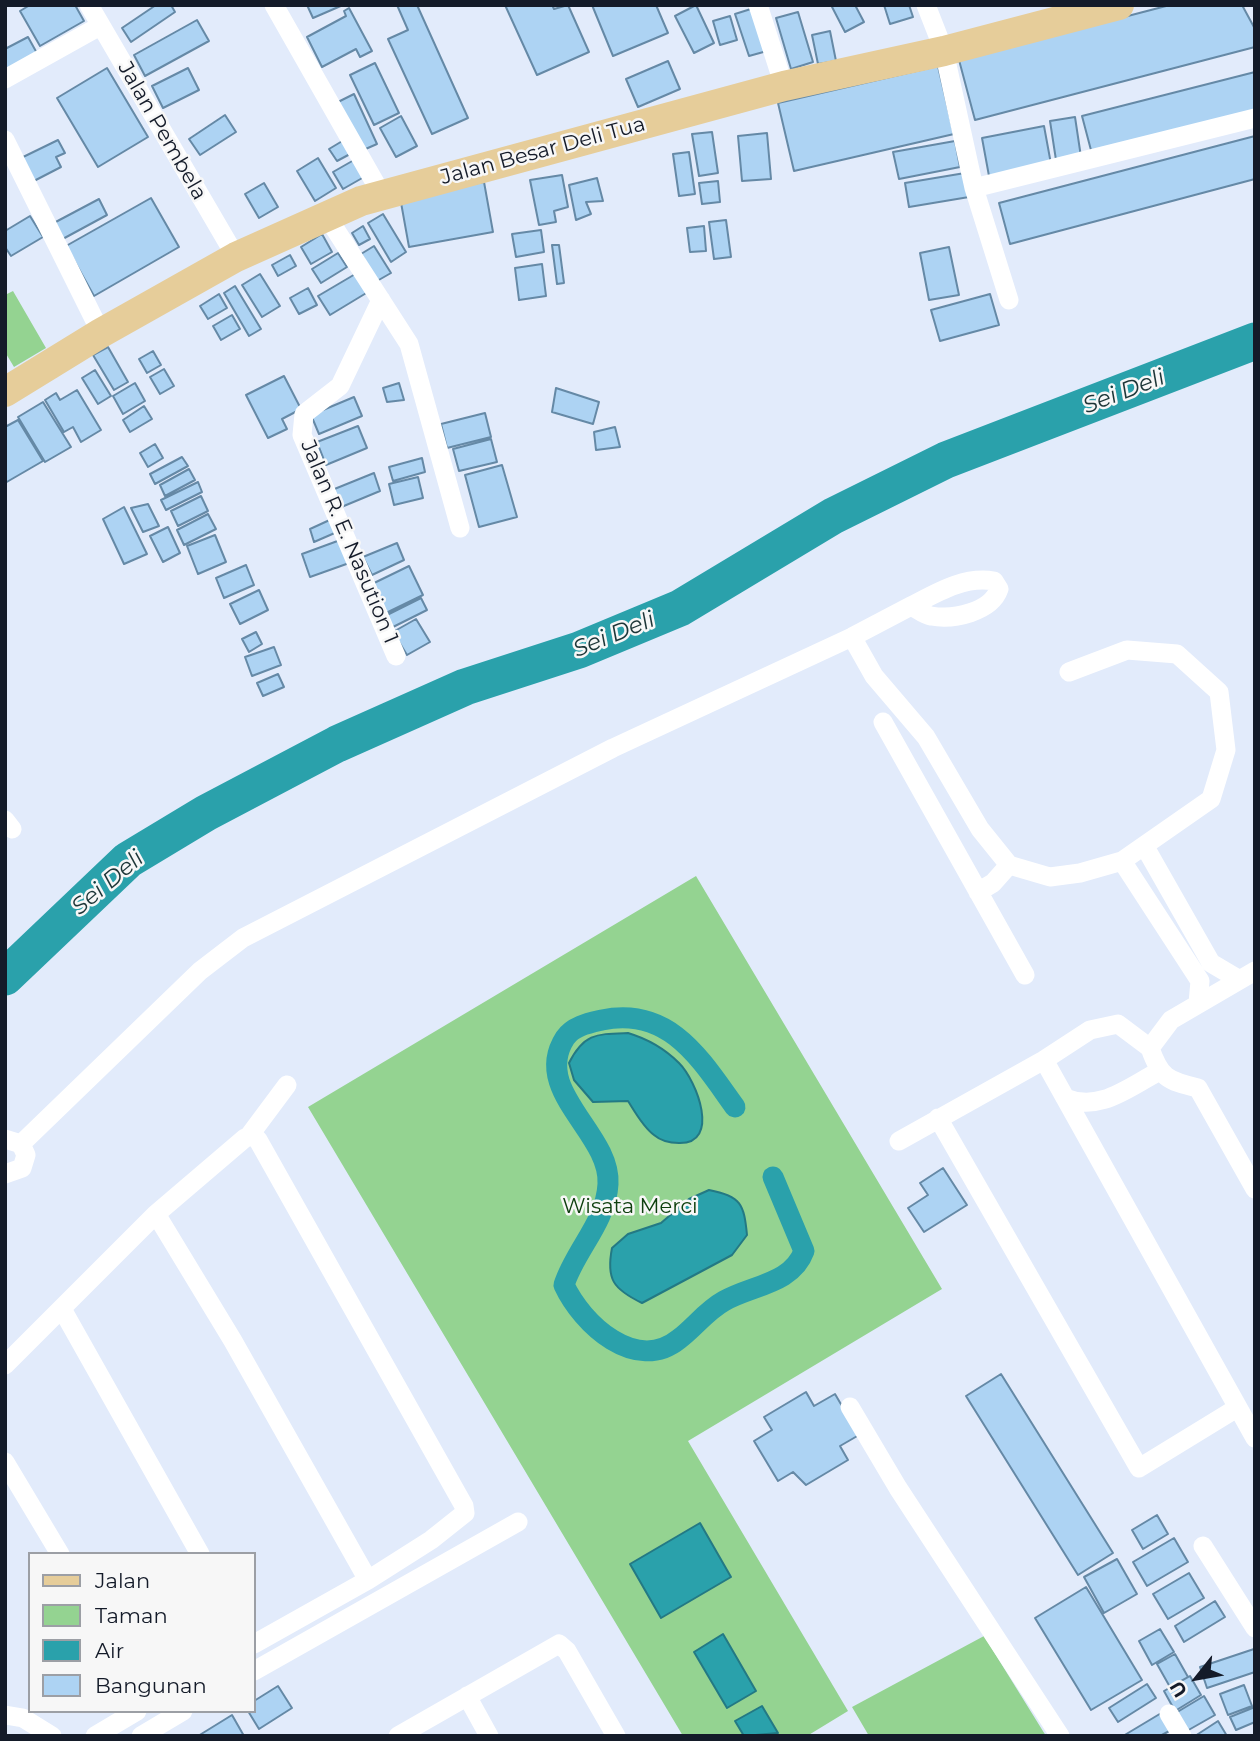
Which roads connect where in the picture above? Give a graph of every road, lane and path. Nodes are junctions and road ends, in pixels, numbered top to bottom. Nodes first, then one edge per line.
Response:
1 (89, 5) edge
2 (274, 5) edge
3 (758, 5) edge
4 (926, 5) edge
5 (1119, 5) edge
6 (100, 26) junction
7 (944, 51) junction
8 (5, 79) edge
9 (785, 86) junction
10 (1255, 118) edge
11 (5, 140) edge
12 (974, 188) junction
13 (382, 195) junction
14 (328, 218) junction
15 (236, 257) junction
16 (381, 300) junction
17 (1009, 300) dead end
18 (101, 333) junction
19 (5, 392) edge
20 (460, 528) dead end
21 (911, 606) dead end
22 (852, 637) junction
23 (396, 656) dead end
24 (1069, 672) dead end
25 (883, 722) dead end
26 (937, 757) junction
27 (911, 772) junction
28 (1145, 847) junction
29 (1122, 862) junction
30 (1009, 865) junction
31 (978, 892) junction
32 (1025, 975) dead end
33 (1246, 975) edge
34 (1198, 1003) junction
35 (1150, 1048) junction
36 (1044, 1060) junction
37 (1158, 1072) junction
38 (287, 1085) dead end
39 (1065, 1098) junction
40 (938, 1118) junction
41 (249, 1136) junction
42 (13, 1141) edge
43 (899, 1141) dead end
44 (5, 1174) edge
45 (1255, 1189) edge
46 (156, 1214) junction
47 (62, 1309) junction
48 (5, 1365) edge
49 (850, 1407) dead end
50 (1237, 1408) junction
51 (1255, 1438) edge
52 (5, 1461) edge
53 (518, 1522) dead end
54 (1203, 1546) dead end
55 (59, 1552) edge
56 (199, 1552) edge
57 (368, 1580) junction
58 (1255, 1628) edge
59 (256, 1643) edge
60 (256, 1670) edge
61 (467, 1696) junction
62 (134, 1713) edge
63 (180, 1713) edge
64 (1169, 1714) dead end
65 (5, 1715) edge
66 (52, 1736) edge
67 (96, 1736) edge
68 (141, 1736) edge
69 (398, 1736) edge
70 (489, 1736) edge
71 (616, 1736) edge
72 (1060, 1736) edge
73 (1182, 1736) edge

1 - 6 street, Jalan Pembela
2 - 13 street
3 - 9 street
4 - 7 street
5 - 7 main road, Jalan Besar Deli Tua
6 - 8 street
6 - 15 street, Jalan Pembela
7 - 9 main road, Jalan Besar Deli Tua
7 - 12 street
9 - 13 main road, Jalan Besar Deli Tua
10 - 12 street
11 - 18 street
12 - 17 street
13 - 14 main road, Jalan Besar Deli Tua
14 - 15 main road, Jalan Besar Deli Tua
14 - 16 street
15 - 18 main road, Jalan Besar Deli Tua
16 - 20 street
16 - 23 street, Jalan R. E. Nasution 1
18 - 19 main road, Jalan Besar Deli Tua
21 - 22 street
22 - 26 street
22 - 42 street
24 - 28 street
25 - 27 street
26 - 27 street
26 - 30 street
27 - 31 street
28 - 29 street
28 - 33 street
29 - 30 street
29 - 34 street
30 - 31 street
31 - 32 street
33 - 34 street
34 - 35 street
35 - 36 street
35 - 37 street
36 - 39 street
36 - 40 street
37 - 39 street
37 - 45 street
38 - 41 street
39 - 50 street
40 - 43 street
40 - 50 street
41 - 46 street
41 - 57 street
42 - 44 street
46 - 47 street
46 - 57 street
47 - 48 street
47 - 56 street
49 - 72 street
50 - 51 street
52 - 55 street
53 - 60 street
54 - 58 street
57 - 59 street
61 - 69 street
61 - 70 street
61 - 71 street
62 - 67 street
63 - 68 street
64 - 73 street
65 - 66 street

